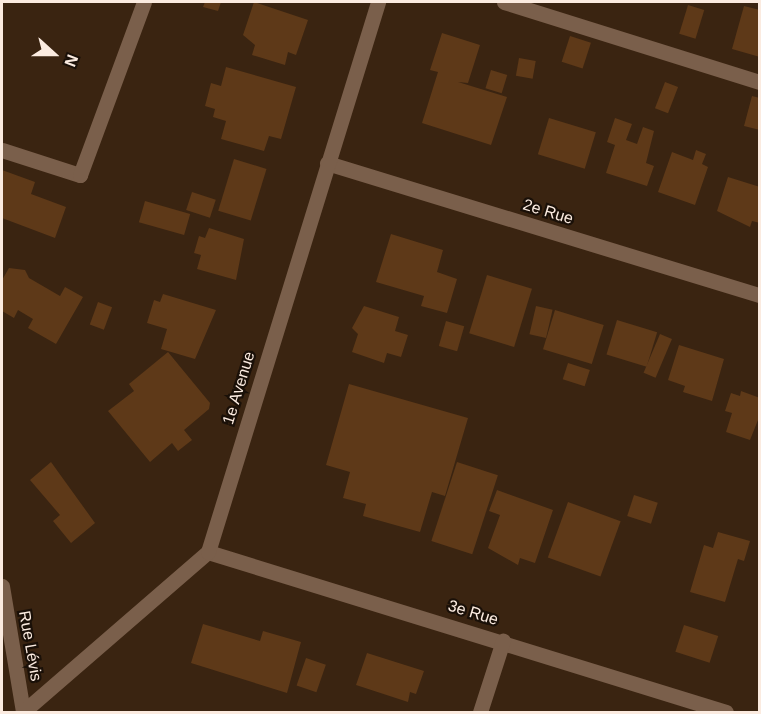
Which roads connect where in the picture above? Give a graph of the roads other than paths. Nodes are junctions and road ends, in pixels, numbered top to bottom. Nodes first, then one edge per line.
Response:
1 (144, 2) edge
2 (378, 2) edge
3 (504, 2) edge
4 (759, 82) edge
5 (2, 150) edge
6 (327, 163) junction
7 (759, 295) edge
8 (208, 552) junction
9 (2, 586) edge
10 (503, 641) junction
11 (678, 705) edge
12 (23, 712) edge
13 (480, 712) edge
14 (726, 712) edge

1 - 5 street
2 - 6 street, 1e Avenue
3 - 4 street
6 - 7 street, 2e Rue
6 - 8 street, 1e Avenue
8 - 10 street, 3e Rue
8 - 12 street
9 - 12 street, Rue Lévis
10 - 11 street, 3e Rue
10 - 13 street
11 - 14 street, 3e Rue

